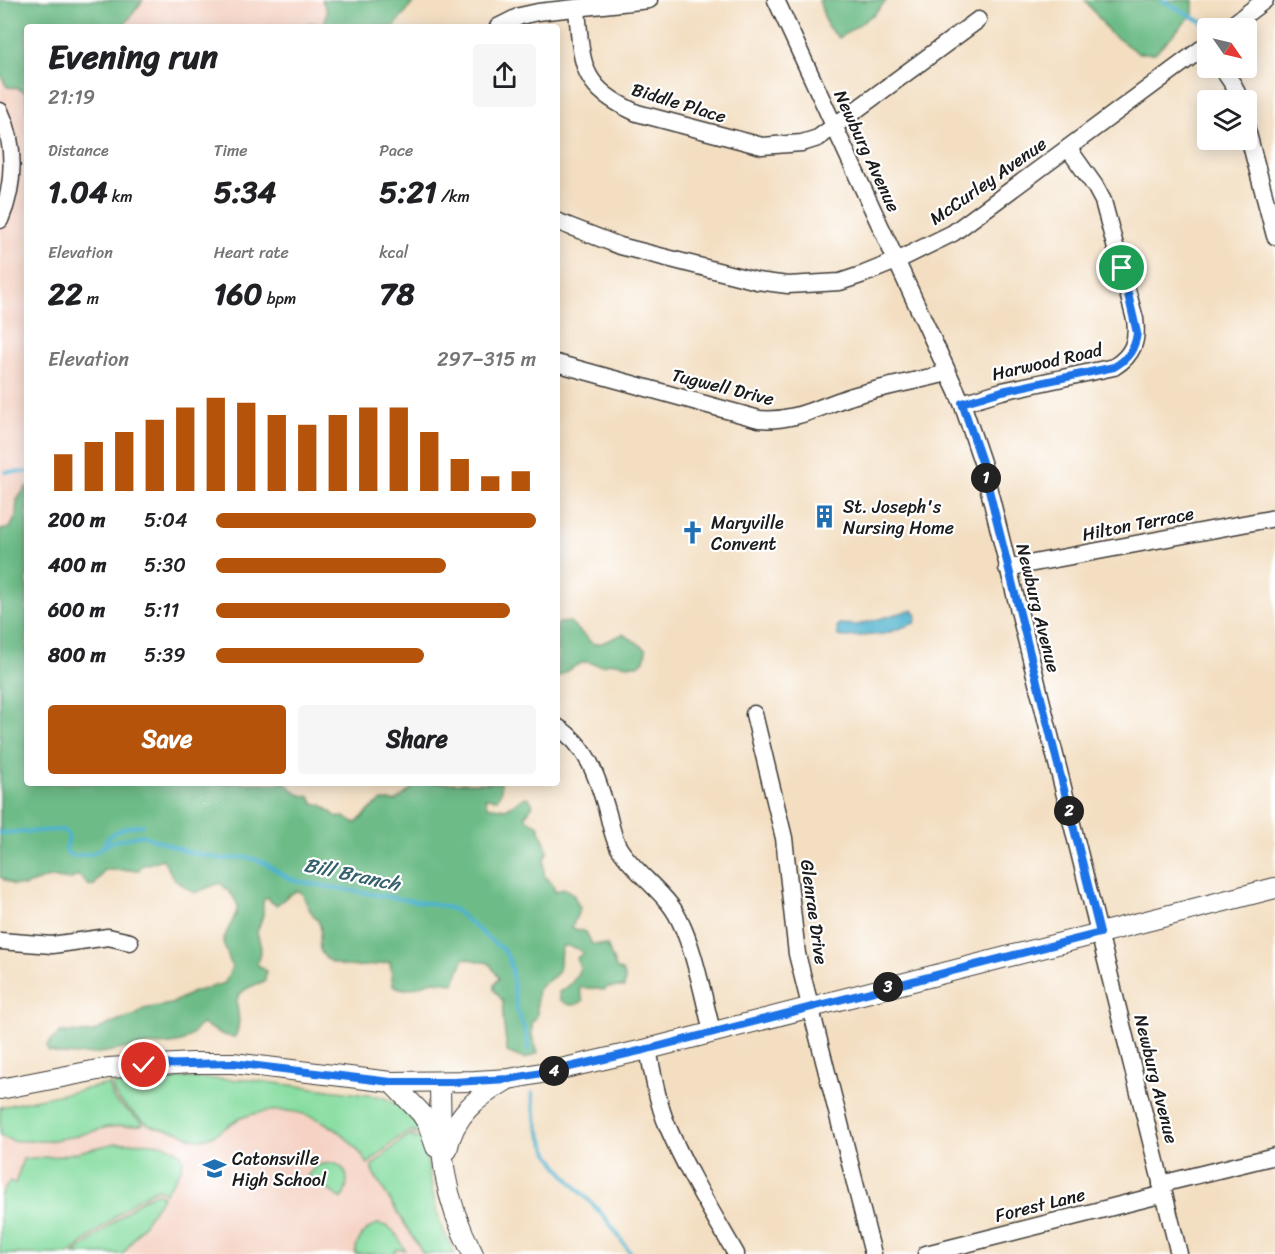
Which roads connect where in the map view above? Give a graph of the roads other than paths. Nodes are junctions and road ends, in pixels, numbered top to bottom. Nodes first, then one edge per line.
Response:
1 (649, 0) edge
2 (776, 0) edge
3 (1265, 0) edge
4 (577, 9) junction
5 (1241, 18) edge
6 (978, 20) dead end
7 (504, 24) edge
8 (1197, 52) edge
9 (0, 111) edge
10 (834, 128) junction
11 (1068, 148) junction
12 (1252, 150) edge
13 (0, 220) edge
14 (560, 223) edge
15 (1275, 236) edge
16 (896, 261) junction
17 (560, 364) edge
18 (948, 373) junction
19 (962, 403) junction
20 (1275, 518) edge
21 (1007, 568) junction
22 (754, 714) dead end
23 (560, 729) edge
24 (1275, 888) edge
25 (1100, 933) junction
26 (0, 941) edge
27 (130, 942) dead end
28 (810, 1007) junction
29 (712, 1031) junction
30 (648, 1049) junction
31 (509, 1079) junction
32 (391, 1082) junction
33 (440, 1082) junction
34 (0, 1089) edge
35 (1275, 1156) edge
36 (443, 1167) junction
37 (1162, 1189) junction
38 (473, 1254) edge
39 (736, 1254) edge
40 (873, 1254) edge
41 (926, 1254) edge
42 (1179, 1254) edge

1 - 4 street
2 - 10 street, Newburg Avenue
3 - 5 street
4 - 7 street
4 - 10 street, Biddle Place
6 - 10 street, Biddle Place
8 - 11 street, McCurley Avenue
9 - 13 street
10 - 16 street, Newburg Avenue
11 - 16 street, McCurley Avenue
11 - 19 street, Harwood Road
12 - 15 street
14 - 16 street, McCurley Avenue
16 - 18 street, Newburg Avenue
17 - 18 street, Tugwell Drive
18 - 19 street, Newburg Avenue
19 - 21 street, Newburg Avenue
20 - 21 street, Hilton Terrace
21 - 25 street, Newburg Avenue
22 - 28 street, Glenrae Drive
23 - 29 street
24 - 25 main road
25 - 28 main road
25 - 37 street, Newburg Avenue
26 - 27 street
28 - 29 main road
28 - 40 street, Glenrae Drive
29 - 30 main road
30 - 31 main road
30 - 39 street
31 - 33 main road
31 - 36 main road
32 - 33 main road
32 - 34 main road
32 - 36 main road
33 - 36 main road
35 - 37 street, Forest Lane
36 - 38 main road
37 - 41 street, Forest Lane
37 - 42 street, Newburg Avenue

